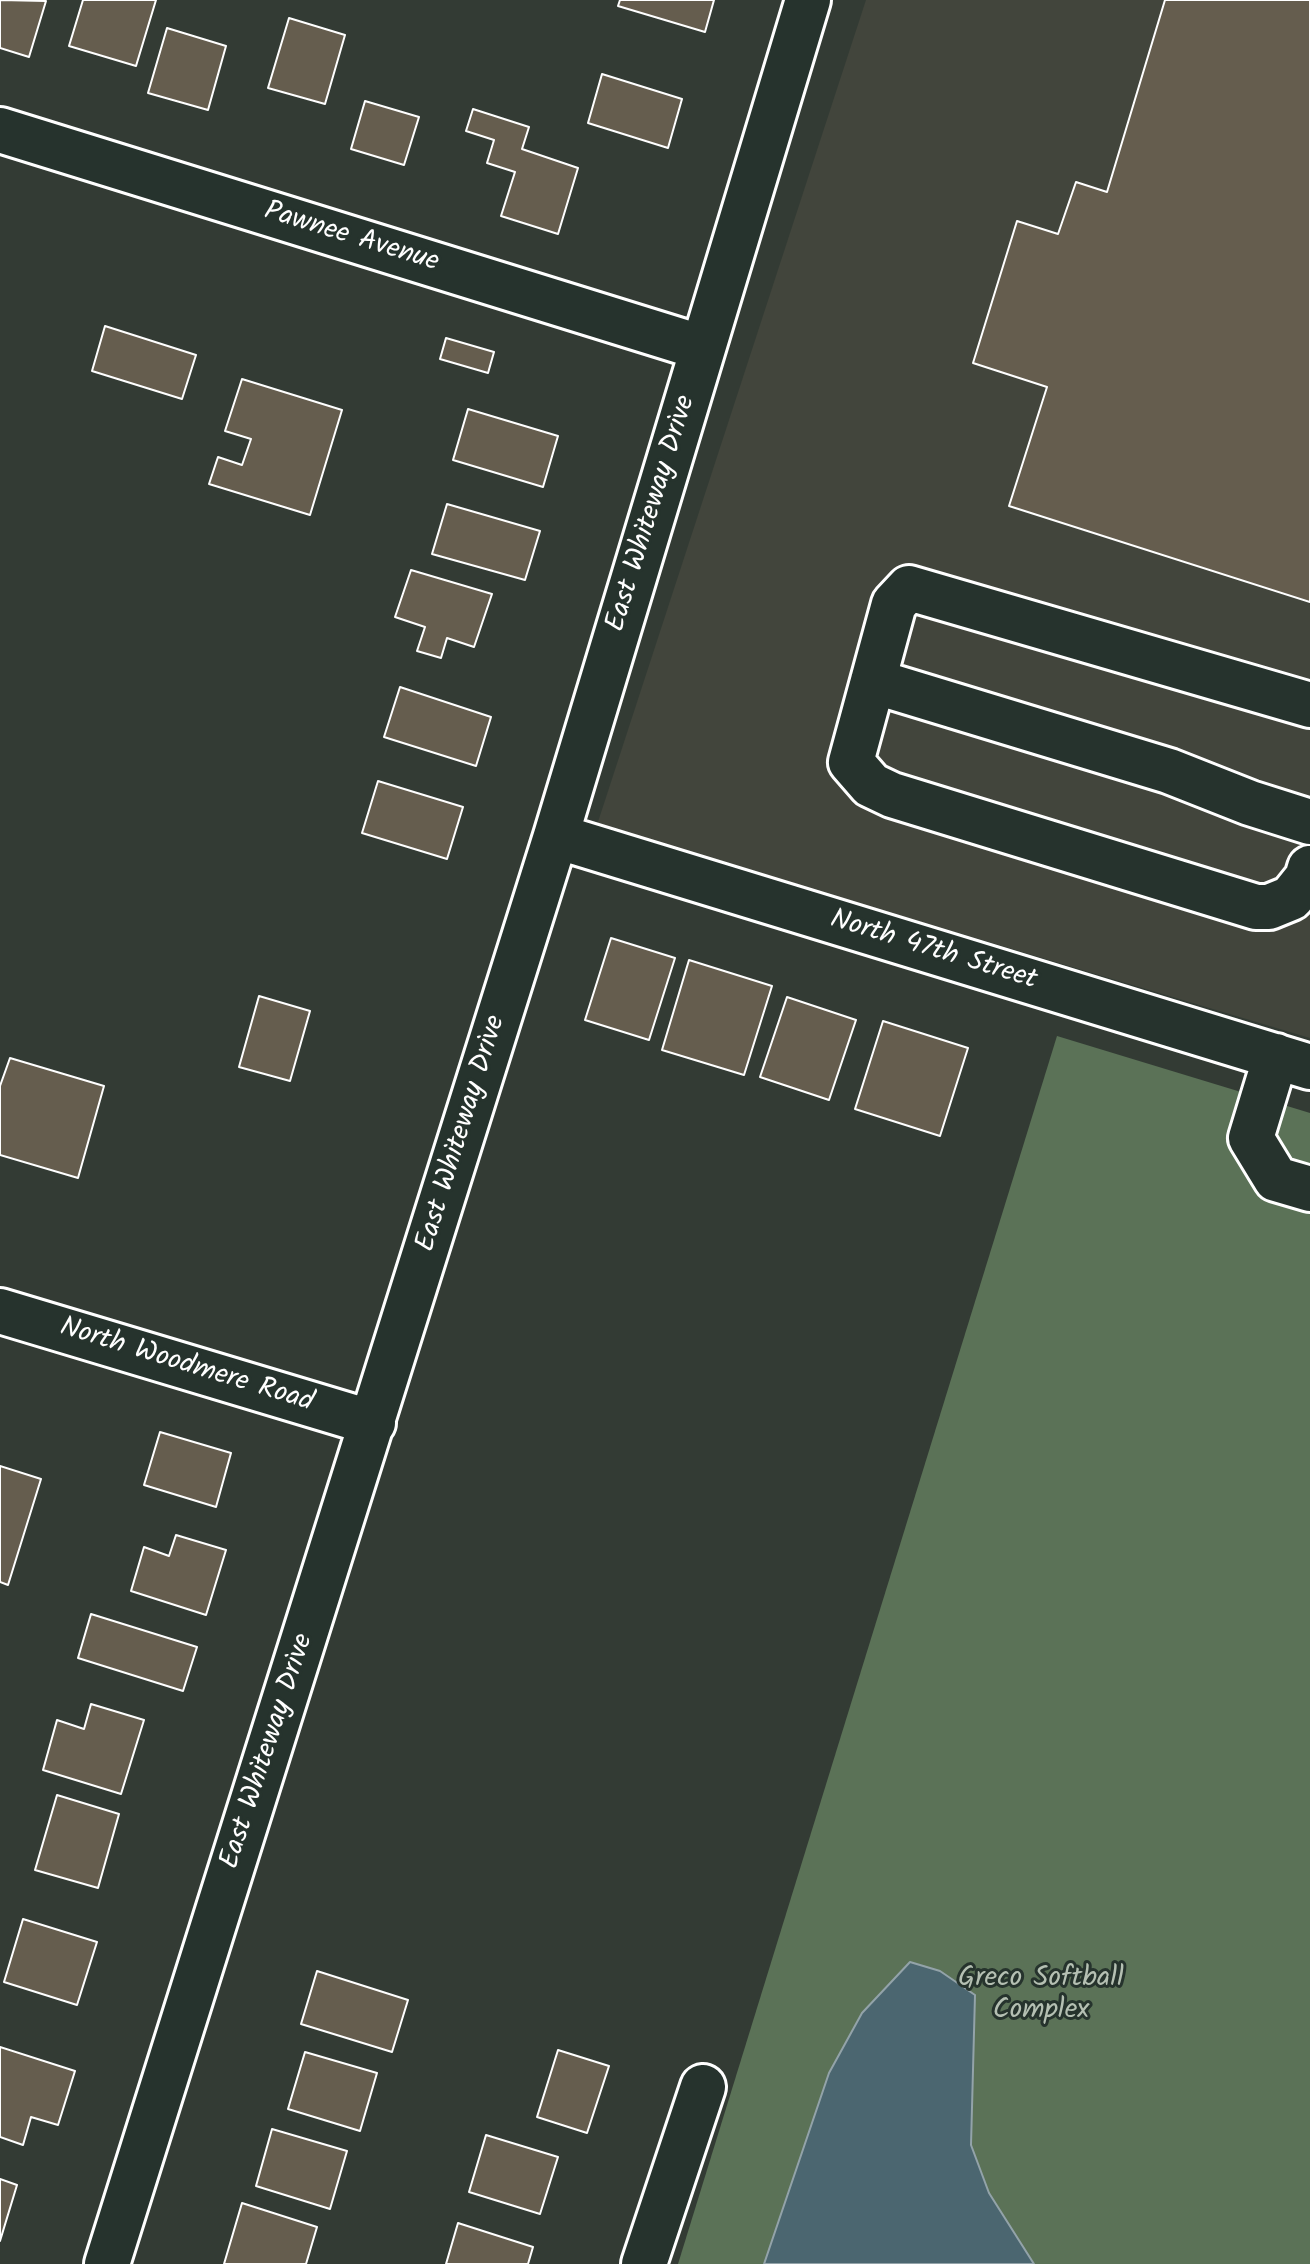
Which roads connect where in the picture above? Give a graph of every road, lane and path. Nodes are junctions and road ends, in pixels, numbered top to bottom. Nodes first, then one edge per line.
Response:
1 (808, 0) edge
2 (0, 130) edge
3 (703, 348) junction
4 (873, 681) junction
5 (1310, 705) edge
6 (1310, 822) edge
7 (556, 836) junction
8 (1310, 868) edge
9 (1293, 1062) edge
10 (1310, 1189) edge
11 (0, 1311) edge
12 (373, 1423) junction
13 (703, 2087) dead end
14 (107, 2264) edge
15 (644, 2264) edge

1 - 3 street, East Whiteway Drive
2 - 3 street, Pawnee Avenue
3 - 7 street, East Whiteway Drive
4 - 5 street
4 - 6 street
4 - 8 street
7 - 9 street, North 47th Street
7 - 12 street, East Whiteway Drive
9 - 10 street
11 - 12 street, North Woodmere Road
12 - 14 street, East Whiteway Drive
13 - 15 street

